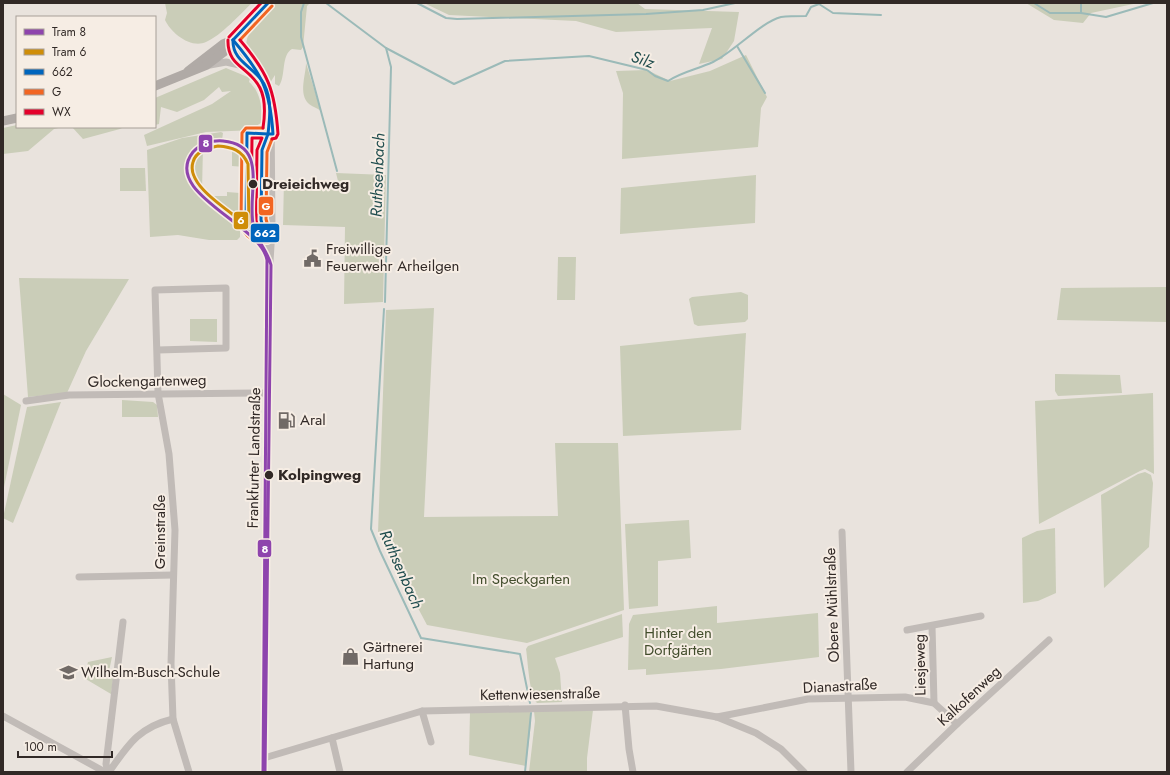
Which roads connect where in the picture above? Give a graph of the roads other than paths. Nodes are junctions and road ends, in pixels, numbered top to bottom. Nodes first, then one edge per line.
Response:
1 (268, 3) edge
2 (233, 40) junction
3 (207, 65) junction
4 (246, 67) junction
5 (186, 72) junction
6 (258, 75) junction
7 (156, 86) edge
8 (16, 118) edge
9 (3, 121) edge
10 (158, 350) junction
11 (158, 393) junction
12 (268, 393) junction
13 (26, 401) dead end
14 (842, 532) dead end
15 (173, 575) junction
16 (79, 577) dead end
17 (981, 616) dead end
18 (123, 622) dead end
19 (932, 626) junction
20 (907, 630) dead end
21 (1049, 640) dead end
22 (848, 697) junction
23 (934, 703) junction
24 (625, 705) junction
25 (422, 710) junction
26 (3, 716) edge
27 (717, 717) junction
28 (173, 719) junction
29 (957, 724) junction
30 (332, 738) junction
31 (431, 742) dead end
32 (264, 758) junction
33 (107, 772) edge
34 (189, 772) edge
35 (264, 772) edge
36 (340, 772) edge
37 (633, 772) edge
38 (804, 772) edge
39 (851, 772) edge
40 (907, 772) edge

1 - 2 main road
2 - 3 main road
2 - 4 street
2 - 5 main road
2 - 6 street, Frankfurter Landstraße
3 - 4 street
3 - 5 main road
4 - 6 street
5 - 7 main road
6 - 12 street, Frankfurter Landstraße
8 - 9 main road
10 - 10 street, Greinstraße
10 - 11 street, Greinstraße
11 - 12 street, Glockengartenweg
11 - 13 street, Glockengartenweg
11 - 15 street, Greinstraße
12 - 32 street, Frankfurter Landstraße
14 - 22 street, Obere Mühlstraße
15 - 16 street
15 - 28 street, Greinstraße
17 - 19 street, Liesjeweg
18 - 33 street
19 - 20 street, Liesjeweg
19 - 23 street, Liesjeweg
21 - 29 street, Kalkofenweg
22 - 23 street, Dianastraße
22 - 27 street, Dianastraße
22 - 39 street, Obere Mühlstraße
23 - 29 street
24 - 25 street, Kettenwiesenstraße
24 - 27 street, Kettenwiesenstraße
24 - 37 street
25 - 30 street, Kettenwiesenstraße
25 - 31 street
26 - 33 street
27 - 38 street, Kettenwiesenstraße
28 - 33 street
28 - 34 street, Greinstraße
29 - 40 street, Kalkofenweg
30 - 32 street, Kettenwiesenstraße
30 - 36 street
32 - 35 street, Frankfurter Landstraße

